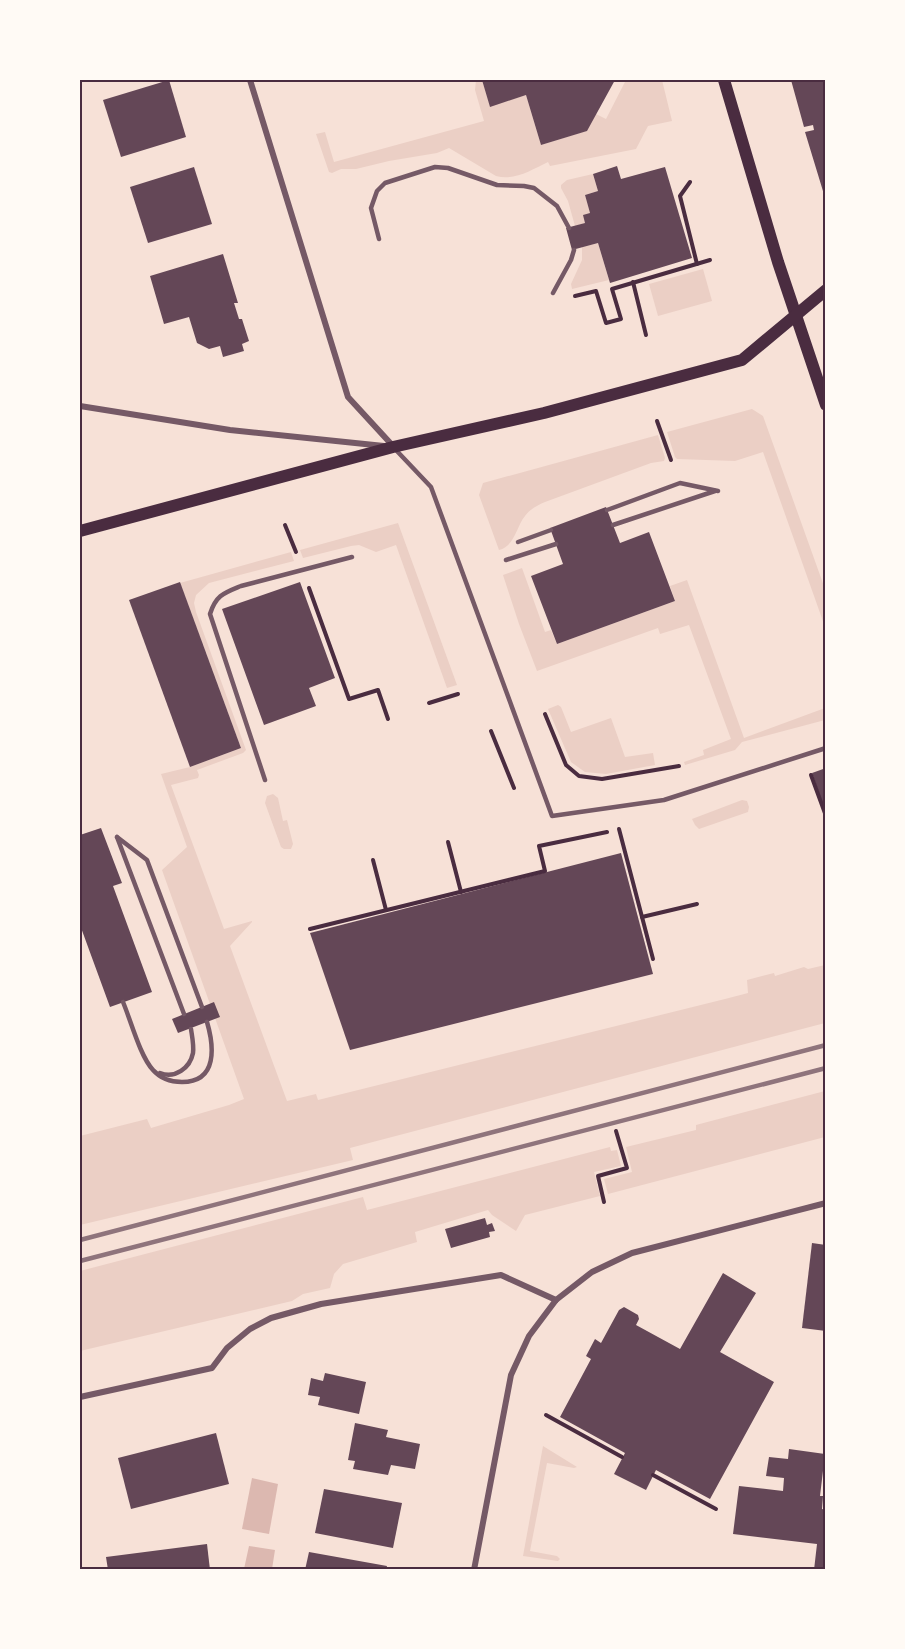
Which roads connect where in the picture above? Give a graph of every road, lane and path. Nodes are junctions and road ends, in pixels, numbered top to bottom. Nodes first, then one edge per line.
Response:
1 (250, 80) edge
2 (724, 80) edge
3 (690, 182) dead end
4 (569, 228) dead end
5 (379, 239) dead end
6 (574, 250) dead end
7 (710, 260) dead end
8 (697, 264) junction
9 (633, 282) junction
10 (825, 290) edge
11 (554, 293) dead end
12 (575, 296) dead end
13 (795, 316) junction
14 (646, 335) dead end
15 (825, 405) edge
16 (80, 406) edge
17 (657, 421) dead end
18 (393, 447) junction
19 (671, 460) dead end
20 (607, 510) dead end
21 (285, 525) dead end
22 (613, 525) dead end
23 (551, 530) dead end
24 (80, 531) edge
25 (518, 542) dead end
26 (556, 544) dead end
27 (352, 557) dead end
28 (298, 559) dead end
29 (506, 560) dead end
30 (306, 580) dead end
31 (458, 694) dead end
32 (429, 703) dead end
33 (545, 714) dead end
34 (388, 720) dead end
35 (491, 731) dead end
36 (825, 748) edge
37 (679, 766) dead end
38 (810, 771) dead end
39 (265, 780) dead end
40 (514, 788) dead end
41 (825, 816) edge
42 (629, 827) dead end
43 (619, 829) junction
44 (448, 842) dead end
45 (373, 860) dead end
46 (461, 892) junction
47 (698, 904) dead end
48 (386, 910) junction
49 (642, 917) junction
50 (309, 929) dead end
51 (653, 959) dead end
52 (123, 1002) dead end
53 (202, 1007) dead end
54 (184, 1014) dead end
55 (207, 1022) dead end
56 (191, 1029) dead end
57 (153, 1070) junction
58 (616, 1131) dead end
59 (604, 1202) dead end
60 (825, 1203) edge
61 (556, 1300) junction
62 (80, 1396) edge
63 (546, 1414) dead end
64 (622, 1457) dead end
65 (653, 1474) dead end
66 (716, 1509) dead end
67 (474, 1569) edge

1 - 18 street
2 - 13 main road
3 - 8 path
4 - 5 lane
6 - 11 lane
7 - 8 path
8 - 9 path
9 - 12 path
9 - 14 path
10 - 13 main road
13 - 15 main road
13 - 18 main road
16 - 18 street
17 - 19 path
18 - 24 main road
18 - 36 lane
20 - 22 lane
21 - 28 path
23 - 25 lane
26 - 29 lane
27 - 39 lane
30 - 34 path
31 - 32 path
33 - 37 path
35 - 40 path
38 - 41 path
42 - 43 path
43 - 46 path
43 - 49 path
44 - 46 path
45 - 48 path
46 - 48 path
47 - 49 path
48 - 50 path
49 - 51 path
52 - 57 lane
53 - 54 lane
55 - 57 lane
56 - 57 lane
58 - 59 path
60 - 61 street
61 - 62 street
61 - 67 street
63 - 64 path
65 - 66 path

